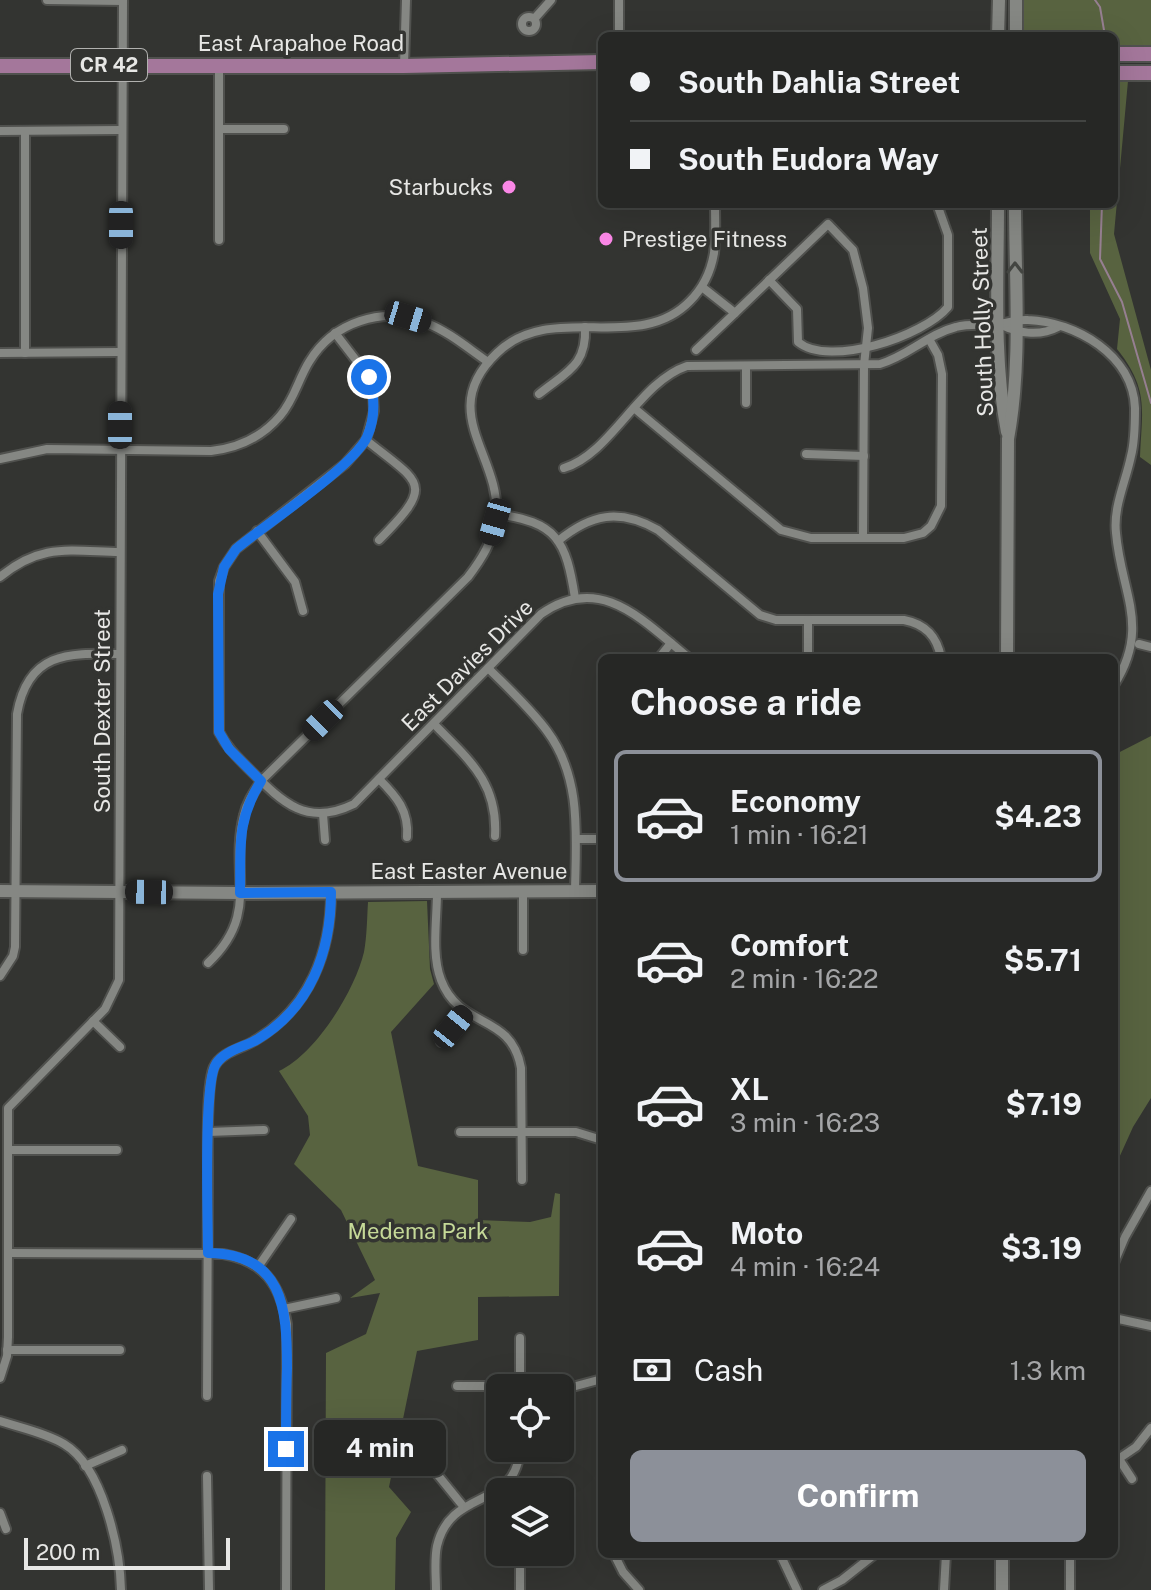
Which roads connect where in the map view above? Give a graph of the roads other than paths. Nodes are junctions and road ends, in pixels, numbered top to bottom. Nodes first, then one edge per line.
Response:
1 (47, 0) edge
2 (123, 0) edge
3 (406, 0) edge
4 (551, 0) edge
5 (619, 0) edge
6 (999, 0) edge
7 (1016, 0) edge
8 (535, 18) dead end
9 (619, 32) edge
10 (998, 32) edge
11 (1016, 32) edge
12 (1118, 54) edge
13 (1151, 54) edge
14 (598, 62) edge
15 (219, 64) junction
16 (122, 65) junction
17 (0, 66) edge
18 (404, 66) junction
19 (1118, 73) edge
20 (1151, 73) edge
21 (219, 129) junction
22 (284, 129) dead end
23 (121, 130) junction
24 (0, 131) edge
25 (25, 131) junction
26 (715, 208) edge
27 (938, 208) edge
28 (998, 208) edge
29 (1015, 208) edge
30 (219, 240) dead end
31 (769, 280) junction
32 (702, 287) junction
33 (735, 313) junction
34 (998, 324) junction
35 (1015, 326) junction
36 (585, 327) junction
37 (335, 333) junction
38 (929, 339) junction
39 (867, 349) junction
40 (696, 350) dead end
41 (120, 352) junction
42 (0, 353) edge
43 (25, 353) junction
44 (488, 362) junction
45 (864, 365) junction
46 (746, 366) junction
47 (539, 394) dead end
48 (746, 403) dead end
49 (634, 408) junction
50 (1008, 439) junction
51 (366, 440) junction
52 (120, 449) junction
53 (806, 454) dead end
54 (864, 456) junction
55 (0, 459) edge
56 (564, 468) dead end
57 (496, 514) junction
58 (257, 531) junction
59 (863, 538) junction
60 (379, 540) dead end
61 (558, 541) junction
62 (120, 552) junction
63 (0, 577) edge
64 (575, 598) junction
65 (303, 611) dead end
66 (808, 620) junction
67 (671, 643) junction
68 (1139, 644) junction
69 (1151, 647) edge
70 (120, 654) junction
71 (662, 654) edge
72 (684, 654) edge
73 (808, 654) edge
74 (940, 654) edge
75 (1007, 654) edge
76 (488, 668) junction
77 (1118, 680) edge
78 (434, 724) junction
79 (379, 779) junction
80 (261, 781) junction
81 (323, 814) junction
82 (495, 836) dead end
83 (407, 837) dead end
84 (576, 839) junction
85 (598, 839) edge
86 (325, 840) dead end
87 (0, 891) edge
88 (17, 891) junction
89 (119, 891) junction
90 (575, 891) junction
91 (598, 891) edge
92 (331, 892) junction
93 (437, 892) junction
94 (240, 893) junction
95 (523, 893) junction
96 (523, 950) dead end
97 (208, 963) dead end
98 (0, 976) edge
99 (465, 1012) junction
100 (93, 1021) junction
101 (441, 1042) dead end
102 (120, 1047) dead end
103 (264, 1130) dead end
104 (208, 1132) junction
105 (460, 1132) dead end
106 (522, 1133) junction
107 (598, 1139) edge
108 (8, 1150) junction
109 (117, 1150) dead end
110 (522, 1180) dead end
111 (1151, 1191) edge
112 (291, 1219) dead end
113 (8, 1253) junction
114 (208, 1253) junction
115 (1118, 1254) edge
116 (258, 1267) junction
117 (336, 1298) dead end
118 (284, 1309) junction
119 (1118, 1319) edge
120 (1151, 1326) edge
121 (520, 1338) dead end
122 (7, 1350) junction
123 (120, 1350) dead end
124 (520, 1374) edge
125 (0, 1378) edge
126 (598, 1380) edge
127 (457, 1386) dead end
128 (574, 1386) edge
129 (486, 1387) edge
130 (207, 1396) dead end
131 (0, 1421) edge
132 (1151, 1428) edge
133 (122, 1450) dead end
134 (1118, 1460) edge
135 (518, 1462) edge
136 (1118, 1462) edge
137 (85, 1466) junction
138 (437, 1474) dead end
139 (207, 1476) dead end
140 (1132, 1479) dead end
141 (463, 1506) junction
142 (0, 1513) edge
143 (6, 1529) dead end
144 (616, 1558) edge
145 (782, 1558) edge
146 (870, 1558) edge
147 (946, 1558) edge
148 (1002, 1558) edge
149 (1070, 1558) edge
150 (520, 1569) dead end
151 (634, 1589) edge
152 (121, 1590) edge
153 (209, 1590) edge
154 (286, 1590) edge
155 (436, 1590) edge
156 (520, 1590) edge
157 (797, 1590) edge
158 (823, 1590) edge
159 (944, 1590) edge
160 (1002, 1590) edge
161 (1070, 1590) edge

1 - 2 street
2 - 16 street, South Dexter Street
3 - 18 street
4 - 8 street
5 - 9 street
6 - 10 main road
7 - 11 main road
12 - 13 main road
14 - 18 main road, East Arapahoe Road / CR 42
15 - 16 main road, East Arapahoe Road / CR 42
15 - 18 main road, East Arapahoe Road / CR 42
15 - 21 street
16 - 17 main road, East Arapahoe Road / CR 42
16 - 23 street, South Dexter Street
19 - 20 main road
21 - 22 street
21 - 30 street
23 - 25 street
23 - 41 street, South Dexter Street
24 - 25 street
25 - 43 street
26 - 32 street
27 - 39 street
28 - 34 main road, South Holly Street
35 -> 29 main road, South Holly Street
31 - 33 street
31 - 39 street
31 - 39 street
32 - 33 street
32 - 36 street
33 - 40 street
34 - 35 street
34 - 38 street
34 - 50 main road, South Holly Street
35 - 50 main road, South Holly Street
35 - 68 street
36 - 44 street
36 - 47 street
37 - 44 street
37 - 51 street
37 - 52 street
38 - 45 street
38 - 59 street
39 - 45 street
41 - 43 street
41 - 52 street, South Dexter Street
42 - 43 street
44 - 57 street
45 - 46 street
45 - 54 street
46 - 48 street
46 - 49 street
49 - 56 street
49 - 59 street
50 - 75 main road, South Holly Street
51 - 58 street
51 - 60 street
52 - 55 street
52 - 62 street, South Dexter Street
53 - 54 street
54 - 59 street
57 - 61 street
57 - 80 street
58 - 65 street
58 - 80 street
61 - 64 street
61 - 66 street
62 - 63 street
62 - 70 street, South Dexter Street
64 - 67 street
64 - 76 street, East Davies Drive
66 - 73 street
66 - 74 street
67 - 71 street
67 - 72 street
68 - 69 street
68 - 77 street
70 - 88 street
70 - 89 street, South Dexter Street
76 - 78 street, East Davies Drive
76 - 84 street
78 - 79 street, East Davies Drive
78 - 82 street
79 - 81 street, East Davies Drive
79 - 83 street
80 - 81 street
80 - 94 street
81 - 86 street
84 - 85 street
84 - 90 street
87 - 88 main road, East Easter Avenue
88 - 89 main road, East Easter Avenue
88 - 98 street
89 - 94 main road, East Easter Avenue
89 - 100 street, South Dexter Street
90 - 91 main road, East Easter Avenue
90 - 95 main road, East Easter Avenue
92 - 93 main road, East Easter Avenue
92 - 94 main road, East Easter Avenue
92 - 104 street
93 - 95 main road, East Easter Avenue
93 - 99 street
94 - 97 street
95 - 96 street
99 - 101 street
99 - 106 street
100 - 102 street
100 - 108 street, South Dexter Street
103 - 104 street
104 - 114 street
105 - 106 street
106 - 107 street
106 - 110 street
108 - 109 street
108 - 113 street, South Dexter Street
111 - 115 street
112 - 116 street
113 - 114 street
113 - 122 street, South Dexter Street
114 - 116 street
114 - 130 street
116 - 118 street
117 - 118 street
118 - 154 street
119 - 120 street
121 - 124 street
122 - 123 street
122 - 125 street, South Dexter Street
126 - 128 street
127 - 129 street
131 - 137 street
132 - 134 street
133 - 137 street
135 - 141 street
136 - 140 street
137 - 152 street
138 - 141 street
139 - 153 street
141 - 155 street
142 - 143 street
144 - 151 street
145 - 157 street
146 - 158 street
147 - 159 street
148 - 160 main road
149 - 161 street
150 - 156 street

